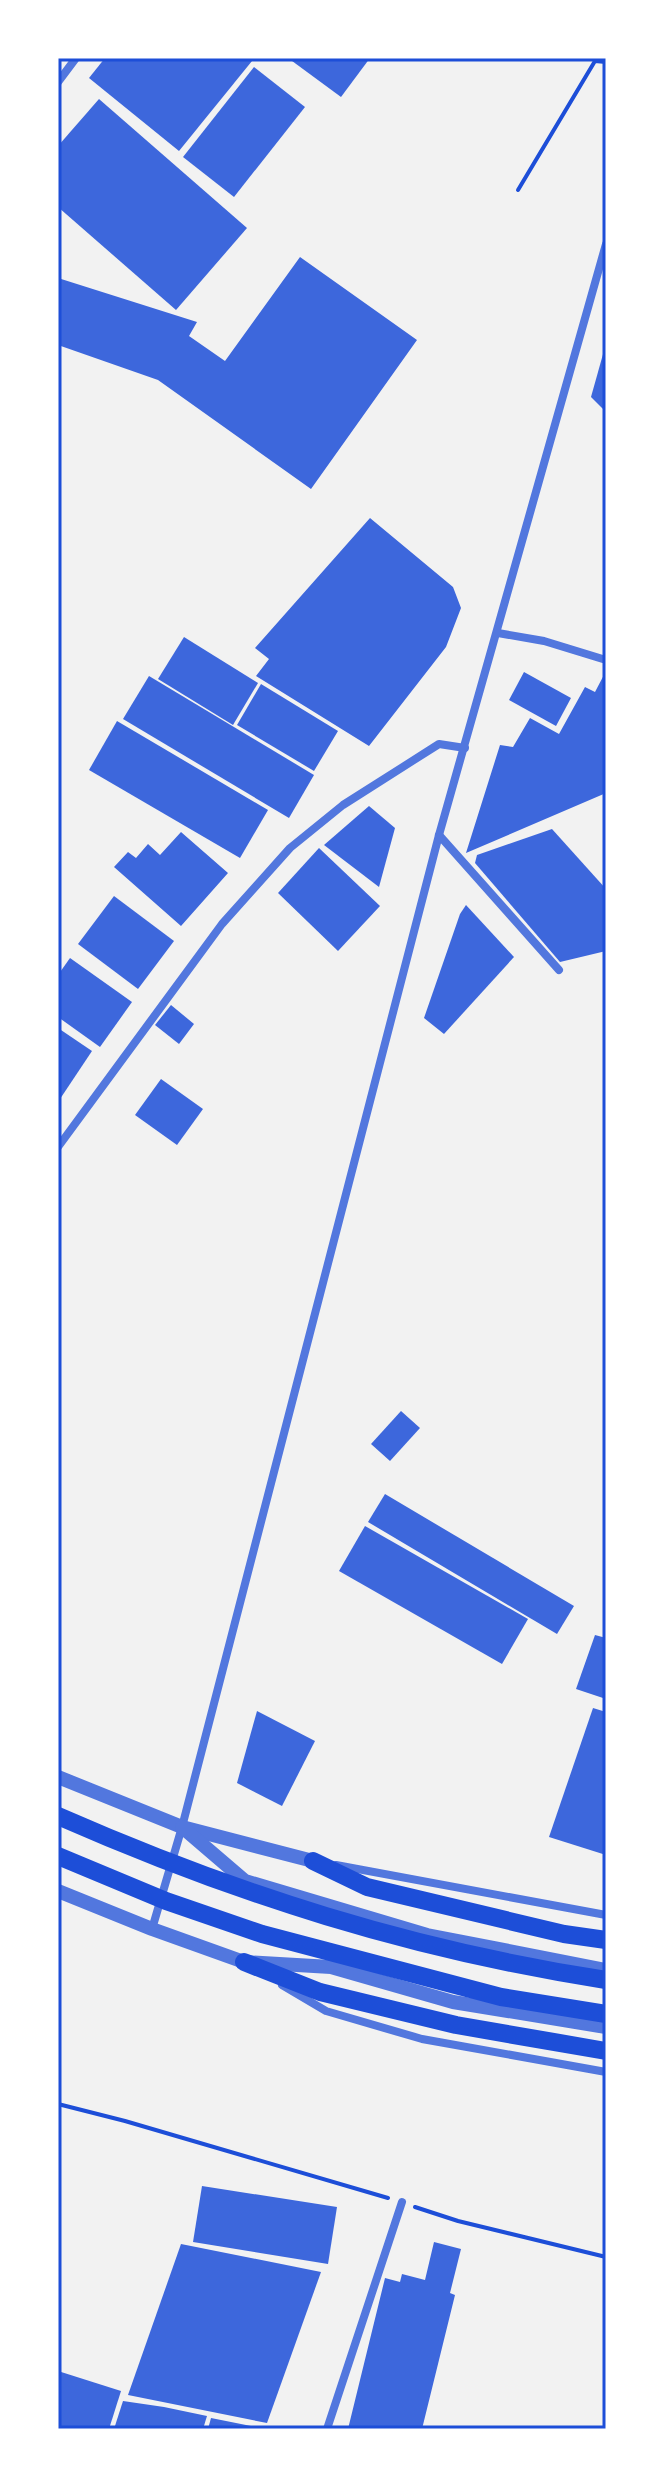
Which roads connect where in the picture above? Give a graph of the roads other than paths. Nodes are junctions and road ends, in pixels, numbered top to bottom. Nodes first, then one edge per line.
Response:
1 (76, 58) edge
2 (58, 82) edge
3 (606, 244) edge
4 (498, 633) junction
5 (606, 660) edge
6 (465, 748) junction
7 (439, 835) junction
8 (559, 970) dead end
9 (58, 1147) edge
10 (58, 1777) edge
11 (58, 1816) edge
12 (182, 1827) junction
13 (58, 1856) edge
14 (313, 1861) junction
15 (58, 1891) edge
16 (606, 1915) edge
17 (152, 1929) junction
18 (606, 1940) edge
19 (244, 1962) junction
20 (606, 1970) edge
21 (606, 1980) edge
22 (606, 2014) edge
23 (606, 2027) edge
24 (606, 2051) edge
25 (606, 2072) edge
26 (402, 2202) road end
27 (327, 2429) edge

1 - 2 street
3 - 4 street
4 - 5 street
4 - 6 street
6 - 7 street
6 - 9 street
7 - 8 street
7 - 12 street
10 - 12 street
11 - 21 highway
12 - 14 street
12 - 17 street
12 - 20 street
13 - 22 highway
14 - 16 street
14 - 18 highway
15 - 17 street
17 - 19 street
19 - 23 street
19 - 24 highway
19 - 25 street
26 - 27 street

